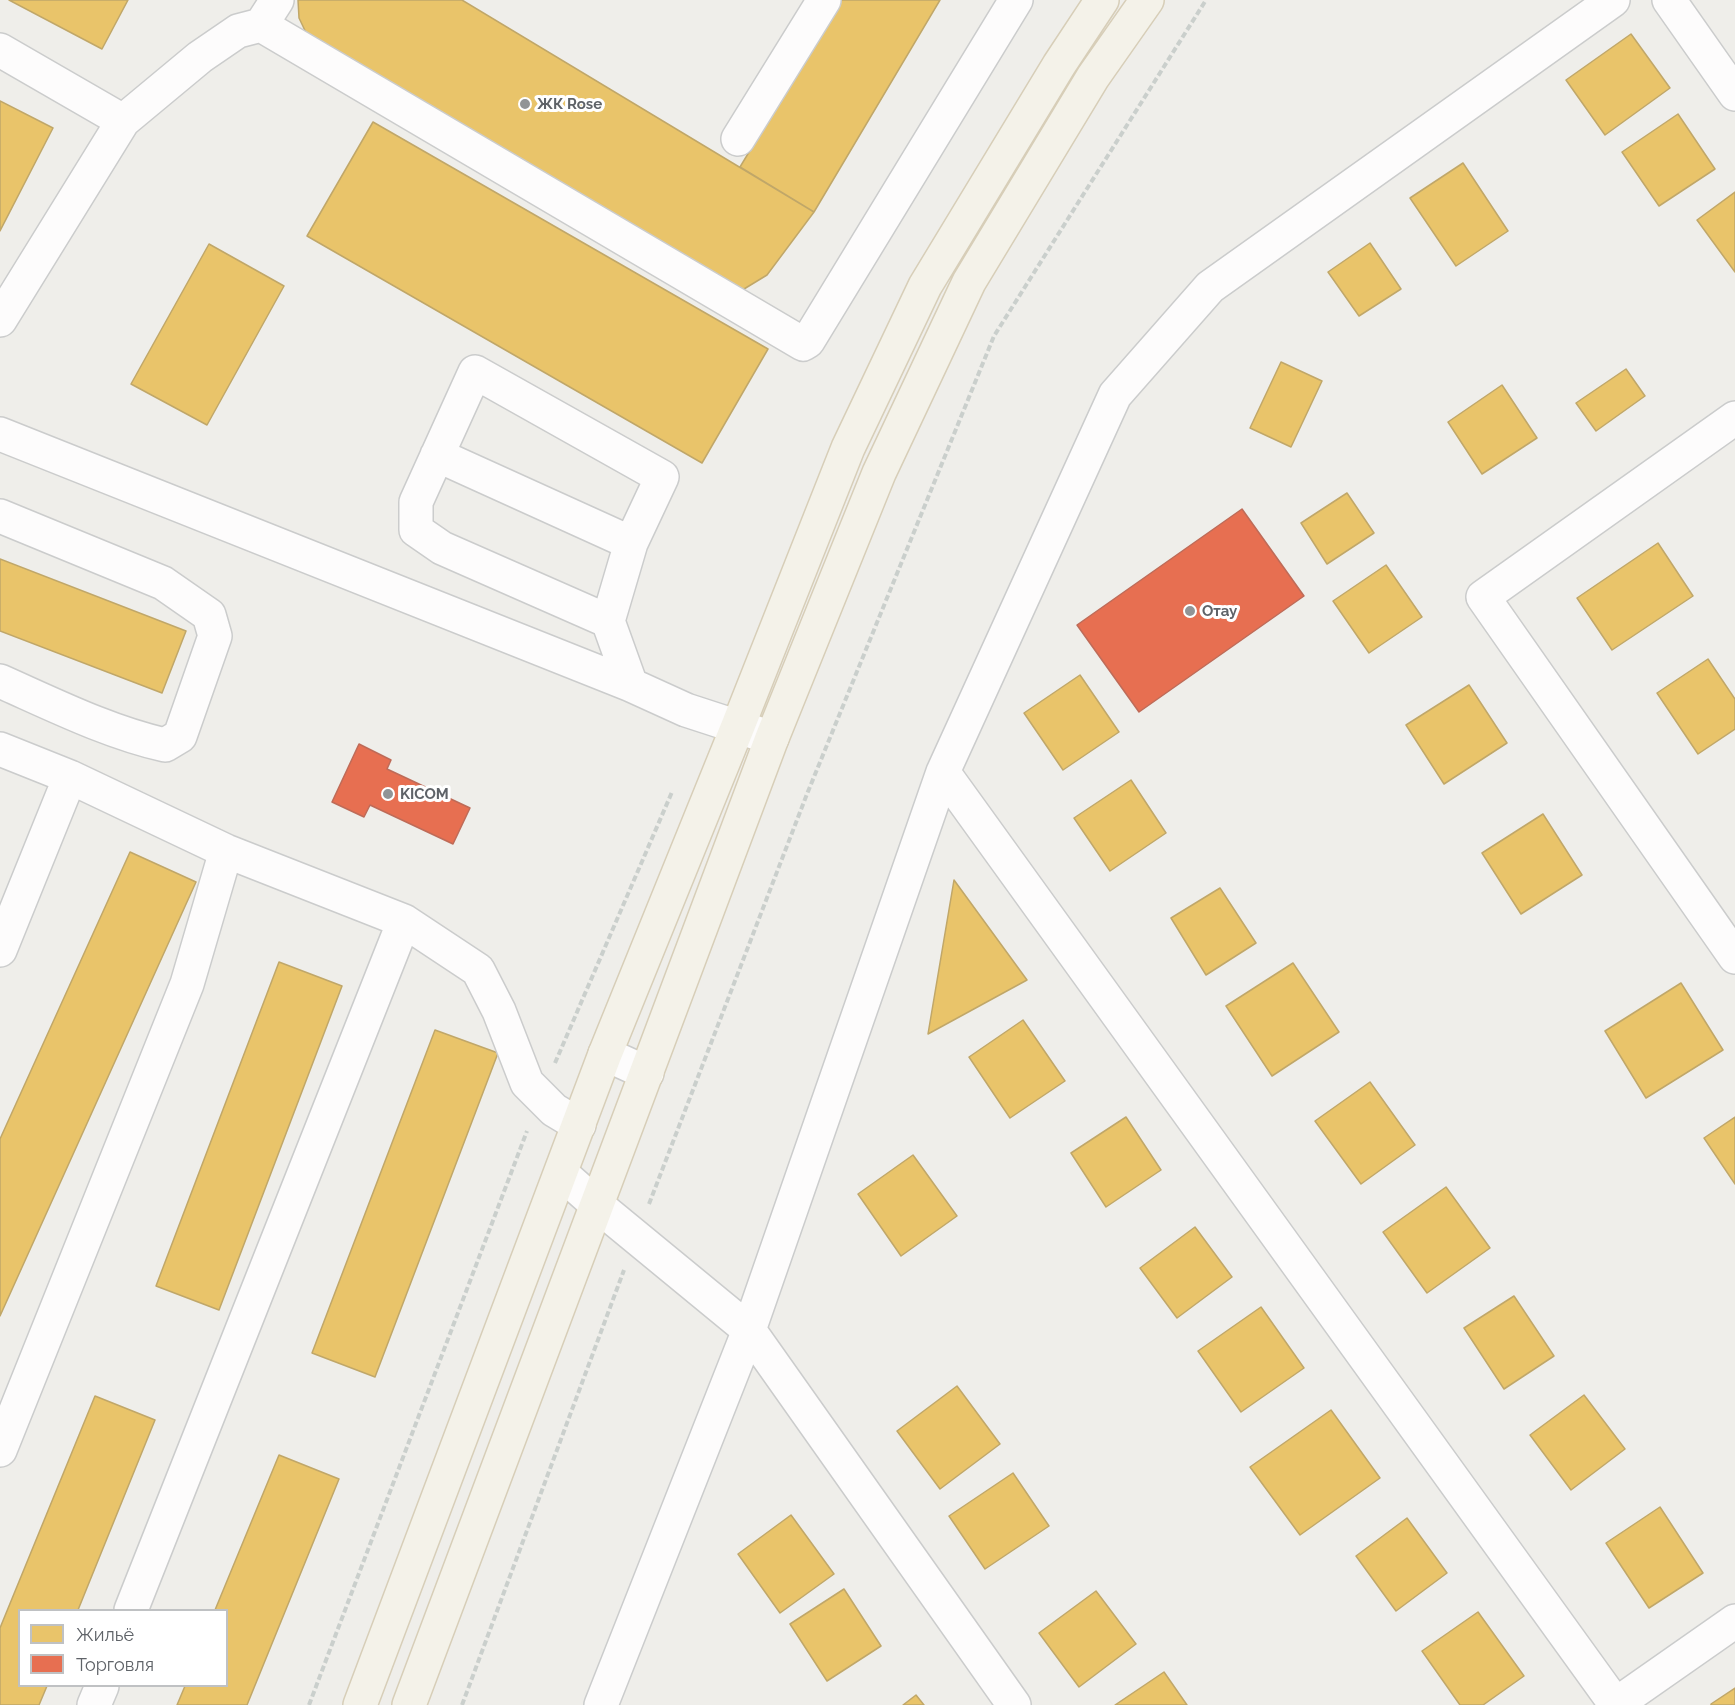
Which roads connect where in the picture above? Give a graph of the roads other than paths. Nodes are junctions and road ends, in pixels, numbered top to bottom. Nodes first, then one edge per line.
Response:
1 (824, 0) edge
2 (1016, 0) edge
3 (1102, 0) edge
4 (1147, 0) edge
5 (1613, 0) edge
6 (1669, 0) edge
7 (269, 12) edge
8 (0, 50) edge
9 (1735, 94) edge
10 (123, 120) junction
11 (738, 139) dead end
12 (0, 320) edge
13 (1735, 418) edge
14 (0, 434) edge
15 (437, 455) junction
16 (0, 516) edge
17 (631, 543) junction
18 (608, 621) junction
19 (631, 685) junction
20 (2, 687) edge
21 (738, 726) junction
22 (772, 738) junction
23 (0, 748) edge
24 (943, 772) junction
25 (70, 777) junction
26 (226, 851) junction
27 (404, 921) junction
28 (0, 950) edge
29 (1735, 957) edge
30 (606, 1054) junction
31 (647, 1073) junction
32 (579, 1125) junction
33 (561, 1173) junction
34 (597, 1205) junction
35 (749, 1330) junction
36 (0, 1450) edge
37 (133, 1609) edge
38 (1735, 1621) edge
39 (102, 1687) edge
40 (94, 1705) edge
41 (360, 1705) edge
42 (408, 1705) edge
43 (602, 1705) edge
44 (1014, 1705) edge
45 (1616, 1705) edge

1 - 11 street
2 - 7 street
3 - 21 main road
4 - 22 main road
5 - 24 street
6 - 9 street
7 - 10 street
8 - 10 street
10 - 12 street
13 - 29 street
14 - 19 street
15 - 17 street
15 - 17 street
15 - 18 street
16 - 20 street
17 - 18 street
18 - 19 street
19 - 21 street
21 - 22 street
21 - 30 main road
22 - 31 main road
23 - 25 street
24 - 35 street
24 - 45 street
25 - 26 street
25 - 28 street
26 - 27 street
26 - 36 street
27 - 32 street
27 - 37 street
30 - 31 street
30 - 32 main road
31 - 34 main road
32 - 33 main road
33 - 34 street
33 - 41 main road
34 - 35 street
34 - 42 main road
35 - 43 street
35 - 44 street
38 - 45 street
39 - 40 street

